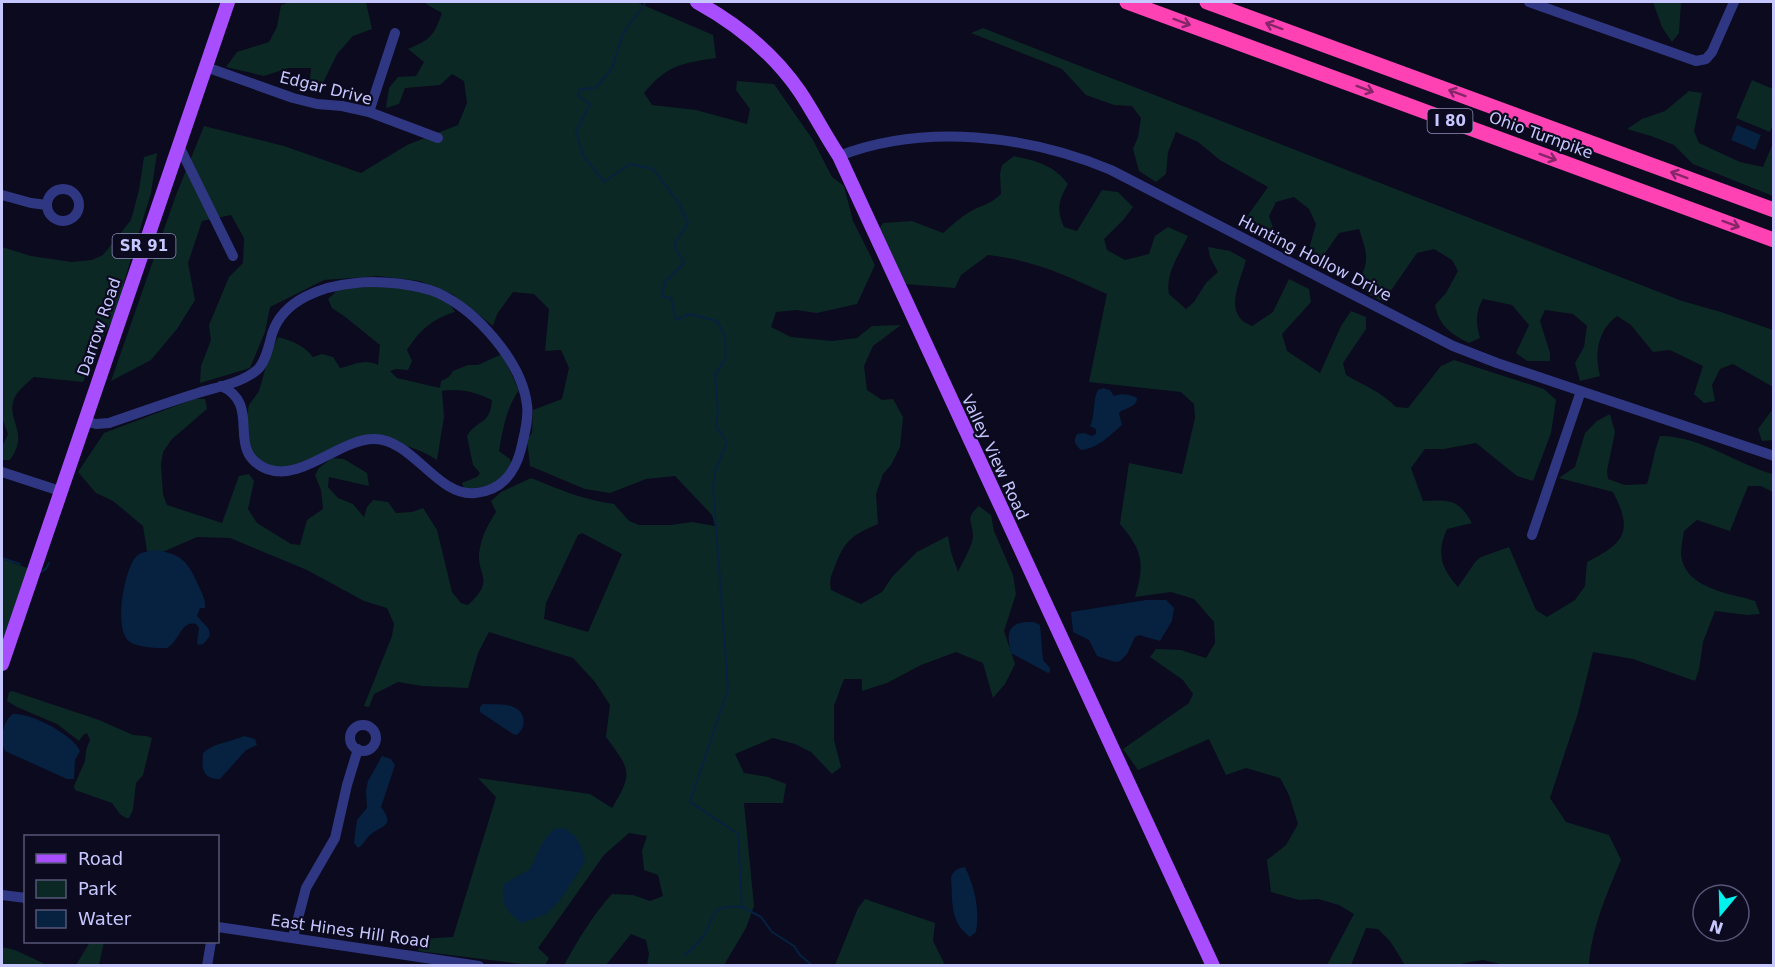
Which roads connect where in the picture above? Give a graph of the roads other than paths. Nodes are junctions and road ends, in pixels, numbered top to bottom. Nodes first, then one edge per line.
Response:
1 (228, 2) edge
2 (697, 2) edge
3 (1127, 2) edge
4 (1207, 2) edge
5 (1529, 2) edge
6 (1734, 2) edge
7 (395, 33) dead end
8 (206, 68) junction
9 (369, 112) junction
10 (438, 138) dead end
11 (179, 146) junction
12 (838, 156) junction
13 (2, 195) edge
14 (46, 205) dead end
15 (1773, 210) edge
16 (1773, 240) edge
17 (233, 256) dead end
18 (221, 386) junction
19 (1581, 391) junction
20 (84, 421) junction
21 (1773, 456) edge
22 (2, 472) edge
23 (60, 491) junction
24 (1532, 535) dead end
25 (2, 664) edge
26 (358, 750) dead end
27 (2, 895) edge
28 (24, 898) edge
29 (219, 927) edge
30 (293, 938) junction
31 (211, 943) edge
32 (207, 966) edge
33 (479, 966) edge
34 (1213, 966) edge

1 - 8 main road, Darrow Road / SR 91
2 - 12 main road, Valley View Road
3 -> 16 highway, Ohio Turnpike / I 80
15 -> 4 highway, Ohio Turnpike / I 80
5 - 6 street
7 - 9 street
8 - 9 street, Edgar Drive
8 - 11 main road, Darrow Road / SR 91
9 - 10 street, Edgar Drive
11 - 17 street
11 - 20 main road, Darrow Road / SR 91
12 - 19 street, Hunting Hollow Drive
12 - 34 main road, Valley View Road
13 - 14 street
18 - 18 street
18 - 20 street
19 - 21 street, Hunting Hollow Drive
19 - 24 street
20 - 23 main road, Darrow Road / SR 91
22 - 23 street
23 - 25 main road, Darrow Road / SR 91
26 - 30 street
27 - 28 street
29 - 30 street, East Hines Hill Road
30 - 33 street, East Hines Hill Road
31 - 32 street

